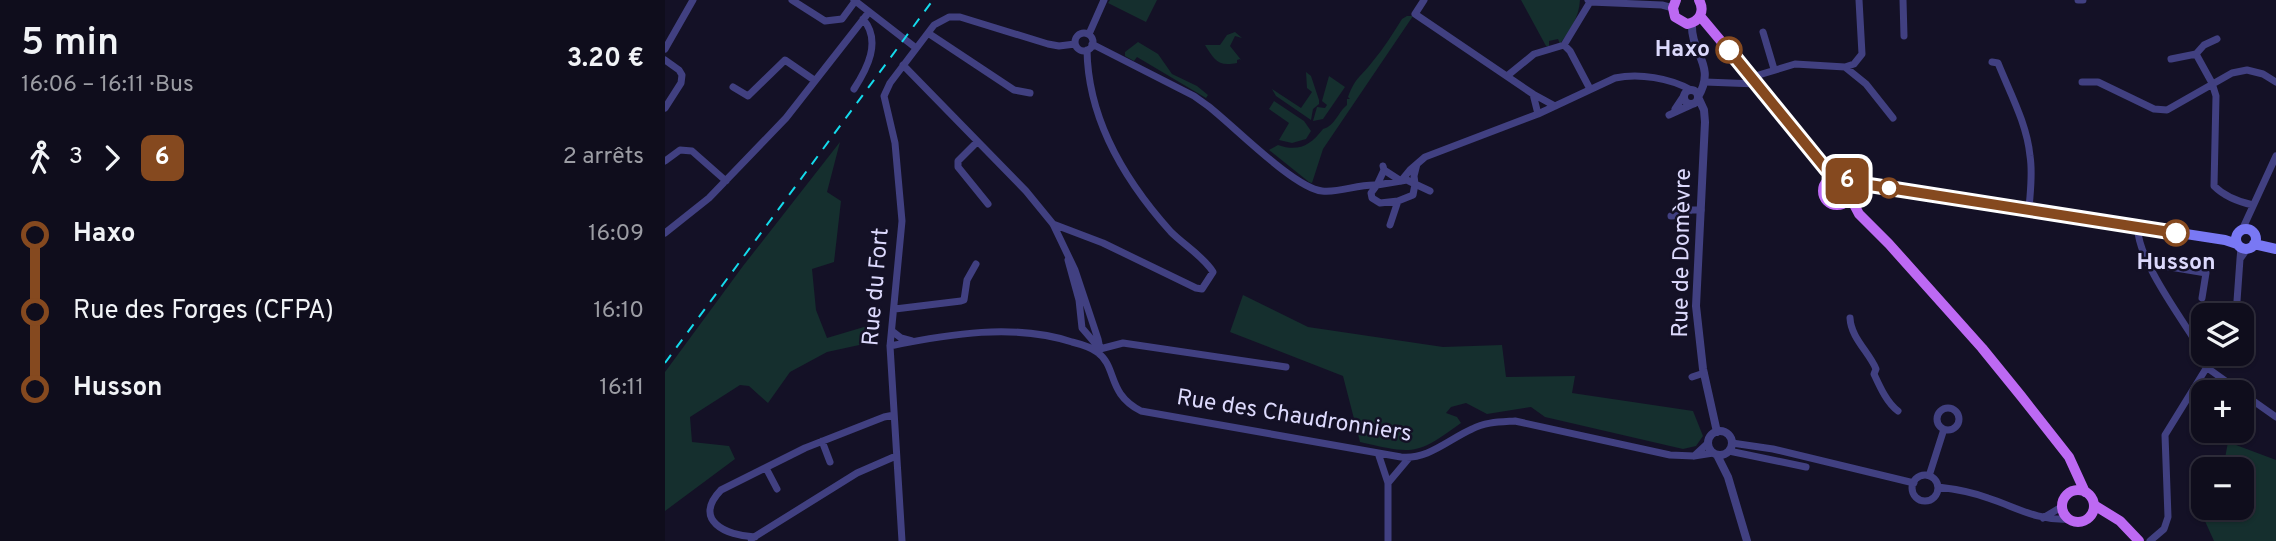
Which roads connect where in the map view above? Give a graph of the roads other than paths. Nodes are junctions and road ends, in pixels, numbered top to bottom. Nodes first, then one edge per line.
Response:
1 (693, 0) edge
2 (792, 0) edge
3 (855, 0) edge
4 (1104, 0) edge
5 (1425, 0) edge
6 (1699, 0) edge
7 (1859, 0) edge
8 (1903, 0) edge
9 (1589, 1) edge
10 (1674, 4) edge
11 (869, 12) junction
12 (863, 19) junction
13 (1696, 20) junction
14 (928, 33) junction
15 (1763, 33) dead end
16 (1089, 34) junction
17 (1904, 36) dead end
18 (2217, 39) dead end
19 (1075, 44) junction
20 (1564, 45) junction
21 (1090, 47) junction
22 (916, 48) junction
23 (665, 49) edge
24 (2196, 54) junction
25 (2171, 59) dead end
26 (665, 60) edge
27 (1992, 62) dead end
28 (903, 65) junction
29 (1845, 67) junction
30 (1774, 69) junction
31 (1507, 76) junction
32 (814, 80) junction
33 (1755, 80) junction
34 (1705, 81) junction
35 (2081, 82) dead end
36 (2276, 82) edge
37 (2213, 83) junction
38 (733, 87) dead end
39 (854, 89) dead end
40 (1590, 89) junction
41 (1030, 93) dead end
42 (1533, 94) junction
43 (1686, 94) junction
44 (1698, 97) junction
45 (1691, 105) junction
46 (1555, 106) junction
47 (665, 108) edge
48 (1538, 114) junction
49 (1704, 115) junction
50 (1893, 118) dead end
51 (977, 142) junction
52 (1814, 152) junction
53 (2276, 156) edge
54 (665, 161) edge
55 (1416, 164) junction
56 (1836, 177) junction
57 (726, 181) junction
58 (1401, 181) junction
59 (1848, 182) junction
60 (1415, 184) junction
61 (1357, 185) junction
62 (1377, 185) junction
63 (1825, 185) junction
64 (1870, 185) junction
65 (1413, 195) junction
66 (1851, 195) junction
67 (1375, 201) junction
68 (1398, 201) junction
69 (988, 204) dead end
70 (1837, 205) junction
71 (2253, 205) junction
72 (1700, 210) junction
73 (2029, 210) junction
74 (1671, 216) dead end
75 (1867, 223) junction
76 (1053, 224) junction
77 (2138, 227) junction
78 (665, 233) edge
79 (2245, 242) junction
80 (2274, 248) edge
81 (1070, 257) junction
82 (976, 264) dead end
83 (2151, 267) junction
84 (2202, 298) dead end
85 (2237, 303) edge
86 (895, 309) junction
87 (1850, 318) dead end
88 (892, 331) junction
89 (2191, 334) edge
90 (913, 341) junction
91 (890, 346) junction
92 (1098, 350) junction
93 (1286, 367) dead end
94 (2206, 367) joint
95 (1704, 373) junction
96 (1692, 377) dead end
97 (2224, 380) edge
98 (2254, 401) edge
99 (1898, 411) dead end
100 (894, 415) junction
101 (2276, 417) edge
102 (1944, 429) dead end
103 (1717, 432) junction
104 (822, 441) junction
105 (1709, 443) junction
106 (1729, 449) junction
107 (1378, 453) junction
108 (1715, 454) junction
109 (896, 456) junction
110 (1694, 456) junction
111 (1409, 458) junction
112 (830, 462) dead end
113 (2074, 466) junction
114 (1806, 467) dead end
115 (767, 468) junction
116 (1929, 476) junction
117 (1728, 477) junction
118 (1388, 483) junction
119 (1914, 483) junction
120 (1938, 487) junction
121 (777, 489) dead end
122 (2072, 492) junction
123 (2085, 492) junction
124 (2063, 506) junction
125 (2093, 510) junction
126 (2042, 518) junction
127 (2069, 519) junction
128 (751, 539) edge
129 (902, 541) edge
130 (1388, 541) edge
131 (1747, 541) edge
132 (2139, 541) edge
133 (2150, 541) edge

1 - 23 street
2 - 3 street
3 - 11 street
4 - 16 street
5 - 31 street
6 - 13 main road
7 - 29 street
8 - 17 street
9 - 10 street
9 - 20 street
10 - 13 main road
11 - 12 street
11 - 22 street
12 - 32 street
12 - 39 street
13 - 33 main road
13 - 34 street
14 - 19 street
14 - 22 street, Rue du Fort
14 - 41 street
15 - 30 street
16 - 19 street
16 - 21 street
18 - 24 street
19 - 21 street
20 - 31 street
20 - 40 street
21 - 61 street
21 - 76 street
22 - 28 street, Rue du Fort
24 - 25 street
24 - 37 street
26 - 47 street
27 - 73 street
28 - 51 street
28 - 86 street, Rue du Fort
29 - 30 street
29 - 50 street
30 - 33 street
31 - 42 street
32 - 38 street
32 - 57 street
33 - 34 street
33 - 52 main road
34 - 43 street
34 - 44 street
35 - 37 street
36 - 37 street
37 - 71 street
40 - 43 street
40 - 46 street
42 - 46 street
42 - 48 street
43 - 44 street
43 - 45 street
43 - 45 street
44 - 45 street
44 - 49 street, Rue de Domèvre
45 - 49 street
46 - 48 street
48 - 55 street
49 - 72 street, Rue de Domèvre
51 - 69 street
51 - 76 street
52 - 56 main road
52 - 63 main road
53 - 71 street
54 - 57 street
55 - 58 street
55 - 60 street
56 - 59 main road
56 - 63 main road
57 - 78 street
58 - 60 street
58 - 62 street
58 - 62 street
59 - 64 main road
59 - 66 main road
60 - 65 street
60 - 65 street
61 - 62 street
61 - 67 street
62 - 67 street
63 - 70 main road
64 - 66 main road
64 - 73 main road
65 - 68 street
66 - 70 main road
66 - 75 main road
67 - 68 street
67 - 68 street
70 - 75 main road
71 - 79 street
72 - 74 street
72 - 95 street, Rue de Domèvre
73 - 77 main road
75 - 113 main road
76 - 81 street
77 - 79 main road
77 - 83 street
79 - 80 main road
79 - 85 street
81 - 92 street
81 - 92 street
82 - 86 street
83 - 84 street
83 - 89 street
86 - 88 street, Rue du Fort
87 - 99 street
88 - 90 street
88 - 91 street, Rue du Fort
90 - 91 street
90 - 92 street
91 - 100 street, Rue du Fort
92 - 93 street
92 - 107 street, Rue des Chaudronniers
94 - 97 street
94 - 133 street
95 - 96 street
95 - 103 street, Rue de Domèvre
98 - 101 street
100 - 104 street
100 - 109 street, Rue du Fort
102 - 116 street
103 - 105 street
103 - 106 street
104 - 112 street
104 - 115 street
105 - 108 street
105 - 110 street
106 - 108 street
106 - 114 street
106 - 117 street
106 - 119 street
107 - 111 street, Rue des Chaudronniers
107 - 118 street
108 - 110 street, Rue des Chaudronniers
108 - 117 street
109 - 128 street
109 - 129 street, Rue du Fort
110 - 111 street, Rue des Chaudronniers
111 - 118 street
113 - 122 main road
113 - 123 main road
115 - 121 street
115 - 128 street
116 - 119 street
116 - 120 street
117 - 131 street
118 - 130 street
119 - 120 street
120 - 126 street
122 - 123 main road
122 - 124 main road
123 - 125 main road
124 - 126 street
124 - 127 main road
125 - 127 main road
125 - 132 main road
126 - 127 street

